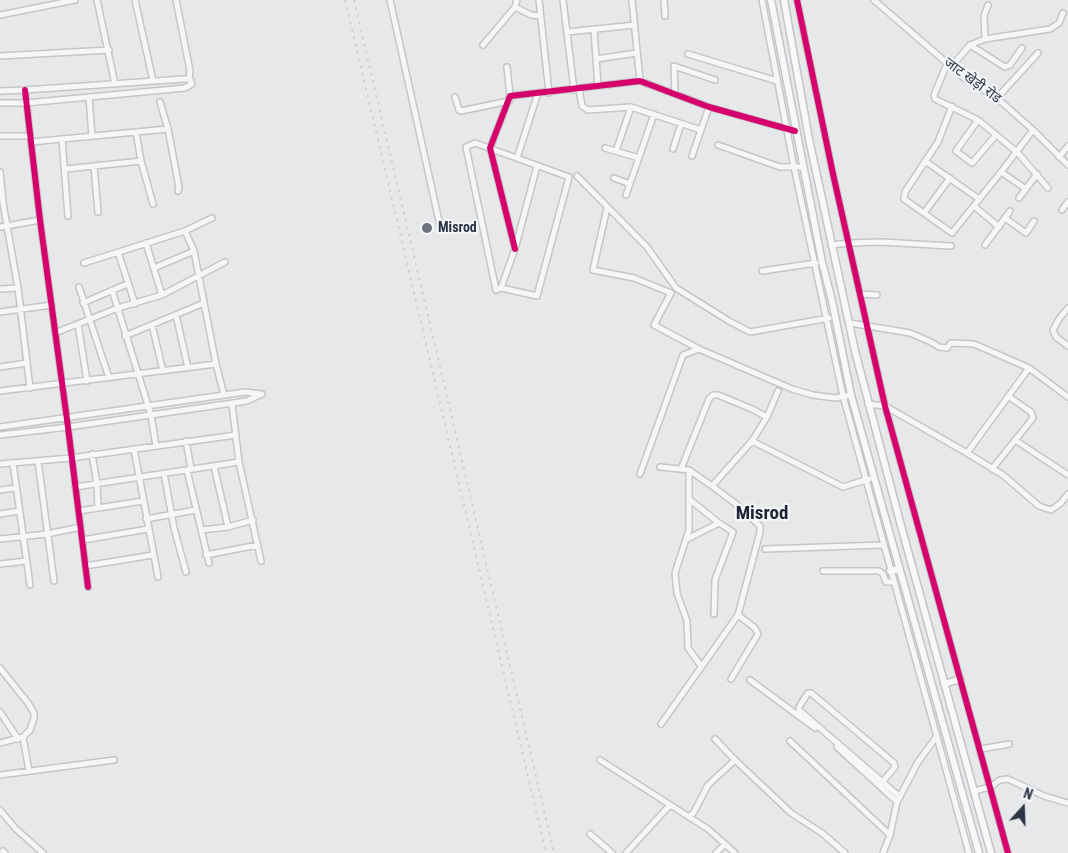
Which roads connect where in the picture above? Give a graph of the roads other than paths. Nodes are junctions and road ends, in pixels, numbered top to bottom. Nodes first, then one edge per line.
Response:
1 (76, 0) edge
2 (97, 0) edge
3 (135, 0) edge
4 (176, 0) edge
5 (390, 0) edge
6 (517, 0) edge
7 (539, 0) edge
8 (563, 0) edge
9 (632, 0) edge
10 (664, 0) edge
11 (762, 0) edge
12 (771, 0) edge
13 (784, 0) edge
14 (798, 0) edge
15 (874, 0) edge
16 (988, 5) dead end
17 (515, 7) junction
18 (1063, 13) dead end
19 (0, 15) edge
20 (540, 16) junction
21 (665, 16) dead end
22 (635, 25) junction
23 (594, 30) junction
24 (567, 32) junction
25 (985, 39) junction
26 (483, 45) dead end
27 (970, 45) junction
28 (1022, 48) dead end
29 (109, 50) junction
30 (637, 53) junction
31 (1038, 53) dead end
32 (688, 54) dead end
33 (0, 56) edge
34 (596, 59) junction
35 (949, 65) junction
36 (507, 67) dead end
37 (189, 80) junction
38 (715, 80) dead end
39 (153, 81) junction
40 (777, 81) junction
41 (640, 82) junction
42 (115, 84) junction
43 (598, 86) junction
44 (25, 90) junction
45 (576, 90) junction
46 (0, 91) edge
47 (538, 93) junction
48 (549, 93) junction
49 (675, 94) junction
50 (89, 97) junction
51 (455, 97) dead end
52 (997, 98) junction
53 (509, 99) junction
54 (26, 102) junction
55 (160, 102) dead end
56 (0, 103) edge
57 (631, 106) junction
58 (952, 106) junction
59 (708, 107) junction
60 (654, 114) junction
61 (978, 120) junction
62 (681, 124) junction
63 (168, 129) junction
64 (786, 129) junction
65 (701, 130) junction
66 (1033, 130) junction
67 (795, 131) junction
68 (136, 132) junction
69 (996, 135) junction
70 (0, 136) edge
71 (30, 136) junction
72 (92, 136) junction
73 (62, 139) junction
74 (31, 142) junction
75 (718, 145) dead end
76 (1068, 146) edge
77 (490, 148) junction
78 (605, 148) dead end
79 (673, 149) dead end
80 (616, 151) junction
81 (1017, 152) junction
82 (692, 156) dead end
83 (1060, 157) junction
84 (517, 158) junction
85 (639, 158) junction
86 (141, 160) junction
87 (925, 161) junction
88 (1068, 165) edge
89 (94, 166) junction
90 (537, 166) junction
91 (794, 167) junction
92 (802, 167) junction
93 (66, 169) junction
94 (0, 172) edge
95 (1001, 172) junction
96 (1037, 174) junction
97 (576, 176) dead end
98 (614, 178) dead end
99 (950, 178) junction
100 (630, 184) junction
101 (1048, 188) dead end
102 (1026, 189) junction
103 (178, 191) dead end
104 (626, 194) dead end
105 (1019, 198) dead end
106 (979, 199) junction
107 (1068, 202) edge
108 (2, 203) edge
109 (153, 204) dead end
110 (974, 206) junction
111 (607, 208) junction
112 (1010, 210) dead end
113 (1062, 210) dead end
114 (98, 212) dead end
115 (924, 213) junction
116 (68, 216) dead end
117 (212, 218) dead end
118 (1005, 218) junction
119 (40, 220) junction
120 (1034, 221) dead end
121 (7, 226) junction
122 (0, 227) edge
123 (1000, 227) junction
124 (441, 230) dead end
125 (185, 231) junction
126 (849, 242) junction
127 (146, 243) junction
128 (831, 245) junction
129 (985, 245) dead end
130 (951, 246) dead end
131 (515, 249) junction
132 (194, 251) junction
133 (118, 252) junction
134 (224, 262) dead end
135 (822, 262) junction
136 (814, 263) junction
137 (84, 264) dead end
138 (154, 268) junction
139 (762, 271) dead end
140 (199, 276) junction
141 (127, 284) junction
142 (79, 287) dead end
143 (18, 288) junction
144 (501, 288) junction
145 (0, 289) edge
146 (112, 290) junction
147 (860, 294) junction
148 (162, 295) junction
149 (877, 295) dead end
150 (83, 303) junction
151 (204, 303) junction
152 (135, 304) junction
153 (52, 305) junction
154 (118, 308) junction
155 (1068, 308) edge
156 (20, 309) junction
157 (0, 312) edge
158 (176, 315) junction
159 (835, 317) junction
160 (826, 318) junction
161 (89, 321) junction
162 (850, 323) junction
163 (78, 324) junction
164 (152, 325) junction
165 (868, 325) junction
166 (55, 333) junction
167 (126, 336) junction
168 (1068, 346) edge
169 (699, 349) junction
170 (27, 363) junction
171 (216, 364) junction
172 (0, 366) edge
173 (188, 368) junction
174 (1028, 368) junction
175 (163, 371) junction
176 (139, 374) junction
177 (109, 378) junction
178 (87, 381) junction
179 (62, 385) junction
180 (30, 388) junction
181 (0, 391) edge
182 (778, 391) dead end
183 (224, 395) junction
184 (851, 395) junction
185 (842, 396) junction
186 (1008, 396) junction
187 (1068, 397) edge
188 (232, 404) junction
189 (868, 404) junction
190 (149, 406) junction
191 (885, 406) junction
192 (151, 415) junction
193 (767, 417) junction
194 (67, 418) junction
195 (0, 427) edge
196 (68, 427) junction
197 (0, 435) edge
198 (236, 435) junction
199 (1016, 440) junction
200 (752, 441) junction
201 (186, 442) junction
202 (156, 446) junction
203 (134, 449) junction
204 (967, 453) junction
205 (92, 454) junction
206 (71, 458) junction
207 (38, 461) junction
208 (239, 462) junction
209 (13, 463) junction
210 (0, 464) edge
211 (214, 466) junction
212 (660, 467) dead end
213 (992, 468) junction
214 (681, 469) junction
215 (189, 470) junction
216 (690, 470) junction
217 (164, 473) junction
218 (640, 474) dead end
219 (1068, 475) edge
220 (139, 477) junction
221 (874, 478) junction
222 (866, 480) junction
223 (97, 484) junction
224 (712, 486) junction
225 (75, 487) junction
226 (16, 488) junction
227 (0, 490) edge
228 (1068, 494) edge
229 (689, 499) junction
230 (143, 501) junction
231 (98, 508) junction
232 (196, 510) junction
233 (19, 511) junction
234 (79, 511) junction
235 (0, 514) edge
236 (172, 515) junction
237 (146, 519) junction
238 (253, 520) junction
239 (719, 523) junction
240 (81, 527) junction
241 (228, 527) junction
242 (148, 529) junction
243 (201, 530) junction
244 (47, 534) junction
245 (23, 536) junction
246 (0, 539) edge
247 (686, 539) junction
248 (83, 540) junction
249 (258, 545) junction
250 (883, 545) junction
251 (765, 549) dead end
252 (153, 555) junction
253 (206, 555) junction
254 (261, 560) dead end
255 (26, 561) junction
256 (209, 563) dead end
257 (0, 564) edge
258 (85, 566) junction
259 (899, 570) junction
260 (823, 571) dead end
261 (186, 572) dead end
262 (890, 572) junction
263 (158, 577) dead end
264 (54, 581) dead end
265 (893, 582) junction
266 (30, 585) dead end
267 (88, 587) dead end
268 (714, 614) dead end
269 (738, 615) junction
270 (701, 666) junction
271 (0, 668) edge
272 (731, 679) dead end
273 (960, 679) junction
274 (750, 680) dead end
275 (944, 684) junction
276 (0, 712) edge
277 (661, 724) dead end
278 (937, 736) junction
279 (21, 738) junction
280 (715, 739) dead end
281 (790, 741) dead end
282 (0, 743) edge
283 (1009, 744) dead end
284 (981, 749) junction
285 (114, 760) dead end
286 (600, 760) dead end
287 (735, 760) junction
288 (29, 771) junction
289 (0, 775) edge
290 (883, 782) junction
291 (990, 787) junction
292 (974, 791) junction
293 (899, 799) junction
294 (1068, 803) edge
295 (670, 805) junction
296 (0, 810) edge
297 (689, 817) junction
298 (590, 834) dead end
299 (890, 835) junction
300 (725, 844) junction
301 (733, 852) edge
302 (42, 853) edge
303 (612, 853) edge
304 (626, 853) edge
305 (716, 853) edge
306 (845, 853) edge
307 (883, 853) edge
308 (969, 853) edge
309 (979, 853) edge
310 (991, 853) edge
311 (1008, 853) edge

1 - 19 street
2 - 29 street
3 - 39 street
4 - 37 street
5 - 124 street
6 - 17 street
7 - 20 street
8 - 24 street
9 - 22 street
10 - 21 street
11 - 40 street
12 - 67 main road
13 - 128 main road
14 - 126 street
15 - 35 street, जाट खेड़ी रोड
16 - 25 street
17 - 20 street
17 - 26 street
18 - 25 street
20 - 48 street
22 - 23 street
22 - 30 street
23 - 24 street
23 - 34 street
24 - 45 street
25 - 27 street
27 - 28 street
27 - 35 street
29 - 33 street
29 - 42 street
30 - 34 street
30 - 41 street
31 - 52 street
32 - 40 street
34 - 43 street
35 - 52 street, जाट खेड़ी रोड
35 - 58 street
36 - 53 street
37 - 39 street
37 - 50 street
38 - 49 street
39 - 42 street
40 - 64 street
41 - 43 street
41 - 49 street
42 - 44 street
43 - 45 street
44 - 46 street
44 - 54 street
45 - 48 street
45 - 57 street
47 - 48 street
47 - 53 street
47 - 84 street
49 - 59 street
50 - 54 street
50 - 72 street
51 - 53 street
52 - 66 street, जाट खेड़ी रोड
53 - 77 street
54 - 56 street
54 - 71 street
55 - 63 street
57 - 60 street
57 - 80 street
58 - 61 street
58 - 87 street
59 - 64 street
59 - 65 street
60 - 62 street
60 - 85 street
61 - 69 street
61 - 69 street
62 - 65 street
62 - 79 street
63 - 68 street
63 - 103 street
64 - 67 street
64 - 91 street
65 - 82 street
66 - 81 street
66 - 83 street, जाट खेड़ी रोड
67 - 92 main road
68 - 72 street
68 - 86 street
69 - 81 street
70 - 71 street
71 - 74 street
72 - 73 street
73 - 74 street
73 - 93 street
74 - 119 street
75 - 91 street
76 - 83 street
77 - 84 street
77 - 131 street
77 - 144 street
78 - 80 street
80 - 85 street
81 - 95 street
81 - 96 street
83 - 88 street, जाट खेड़ी रोड
84 - 90 street
85 - 100 street
86 - 89 street
86 - 109 street
87 - 99 street
87 - 115 street
89 - 93 street
89 - 114 street
90 - 131 street
90 - 144 street
91 - 92 street
91 - 136 street
92 - 135 main road
93 - 116 street
94 - 108 street
95 - 102 street
95 - 106 street
96 - 101 street
96 - 102 street
97 - 111 street
98 - 100 street
99 - 106 street
99 - 115 street
100 - 104 street
102 - 105 street
106 - 110 street
107 - 113 street
108 - 121 street
110 - 115 street
110 - 123 street
111 - 160 street
111 - 169 street
112 - 118 street
117 - 125 street
118 - 120 street
118 - 123 street
119 - 121 street
119 - 153 street
121 - 122 street
121 - 143 street
123 - 129 street
125 - 127 street
125 - 132 street
126 - 128 street
126 - 130 street
126 - 147 street
127 - 133 street
127 - 138 street
128 - 162 main road
131 - 144 street
132 - 138 street
132 - 140 street
133 - 137 street
133 - 141 street
134 - 140 street
135 - 136 street
135 - 159 main road
136 - 139 street
136 - 160 street
138 - 148 street
140 - 148 street
140 - 151 street
141 - 146 street
141 - 152 street
142 - 150 street
143 - 145 street
143 - 156 street
146 - 150 street
146 - 154 street
147 - 149 street
147 - 165 street
148 - 152 street
150 - 161 street
151 - 158 street
151 - 171 street
152 - 154 street
153 - 156 street
153 - 166 street
154 - 161 street
154 - 167 street
155 - 168 street
156 - 157 street
156 - 170 street
158 - 164 street
158 - 173 street
159 - 160 street
159 - 184 main road
160 - 185 street
161 - 163 street
161 - 177 street
162 - 165 street
162 - 189 main road
163 - 166 street
163 - 178 street
164 - 167 street
164 - 175 street
165 - 174 street
165 - 191 street
166 - 179 street
167 - 176 street
169 - 185 street
169 - 218 street
170 - 172 street
170 - 180 street
171 - 173 street
171 - 183 street
173 - 175 street
174 - 186 street
174 - 187 street
175 - 176 street
176 - 177 street
176 - 190 street
177 - 178 street
178 - 179 street
179 - 180 street
179 - 194 street
180 - 181 street
182 - 193 street
183 - 188 street
183 - 190 street
184 - 185 street
184 - 221 main road
185 - 222 street
186 - 199 street
186 - 204 street
188 - 192 street
188 - 198 street
189 - 191 street
189 - 275 main road
190 - 192 street
190 - 194 street
191 - 204 street
191 - 273 street
192 - 196 street
192 - 202 street
193 - 200 street
193 - 214 street
194 - 195 street
194 - 196 street
196 - 197 street
196 - 206 street
198 - 201 street
198 - 208 street
199 - 213 street
199 - 219 street
200 - 222 street
200 - 224 street
201 - 202 street
201 - 215 street
202 - 203 street
203 - 205 street
203 - 220 street
204 - 213 street
205 - 206 street
205 - 223 street
206 - 207 street
206 - 225 street
207 - 209 street
207 - 244 street
208 - 211 street
208 - 238 street
209 - 210 street
209 - 226 street
211 - 215 street
211 - 241 street
212 - 214 street
213 - 228 street
214 - 216 street
215 - 217 street
215 - 232 street
216 - 224 street
216 - 229 street
217 - 220 street
217 - 236 street
220 - 223 street
220 - 230 street
221 - 222 street
221 - 259 main road
222 - 250 street
223 - 225 street
223 - 231 street
224 - 269 street
225 - 234 street
226 - 227 street
226 - 233 street
229 - 239 street
229 - 247 street
230 - 231 street
230 - 237 street
231 - 234 street
232 - 236 street
232 - 243 street
233 - 235 street
233 - 245 street
234 - 240 street
236 - 237 street
236 - 261 street
237 - 242 street
238 - 241 street
238 - 249 street
239 - 247 street
239 - 268 street
240 - 244 street
240 - 248 street
241 - 243 street
242 - 248 street
242 - 252 street
243 - 253 street
244 - 245 street
244 - 264 street
245 - 246 street
245 - 255 street
247 - 270 street
248 - 258 street
249 - 253 street
249 - 254 street
250 - 251 street
250 - 262 street
252 - 258 street
252 - 263 street
253 - 256 street
255 - 257 street
255 - 266 street
258 - 267 street
259 - 262 main road
259 - 309 main road
260 - 265 street
262 - 265 street
265 - 278 street
269 - 270 street
269 - 272 street
270 - 277 street
271 - 279 street
273 - 275 main road
273 - 284 street
274 - 293 street
275 - 292 main road
276 - 279 street
278 - 293 street
278 - 308 street
279 - 282 street
279 - 288 street
280 - 287 street
281 - 299 street
283 - 284 street
284 - 291 street
285 - 288 street
286 - 295 street
287 - 297 street
287 - 306 street
288 - 289 street
290 - 290 street
290 - 293 street
291 - 292 street
291 - 294 street
291 - 311 street
292 - 310 main road
293 - 299 street
295 - 297 street
295 - 304 street
296 - 302 street
297 - 300 street
298 - 303 street
299 - 307 street
300 - 301 street
300 - 305 street

